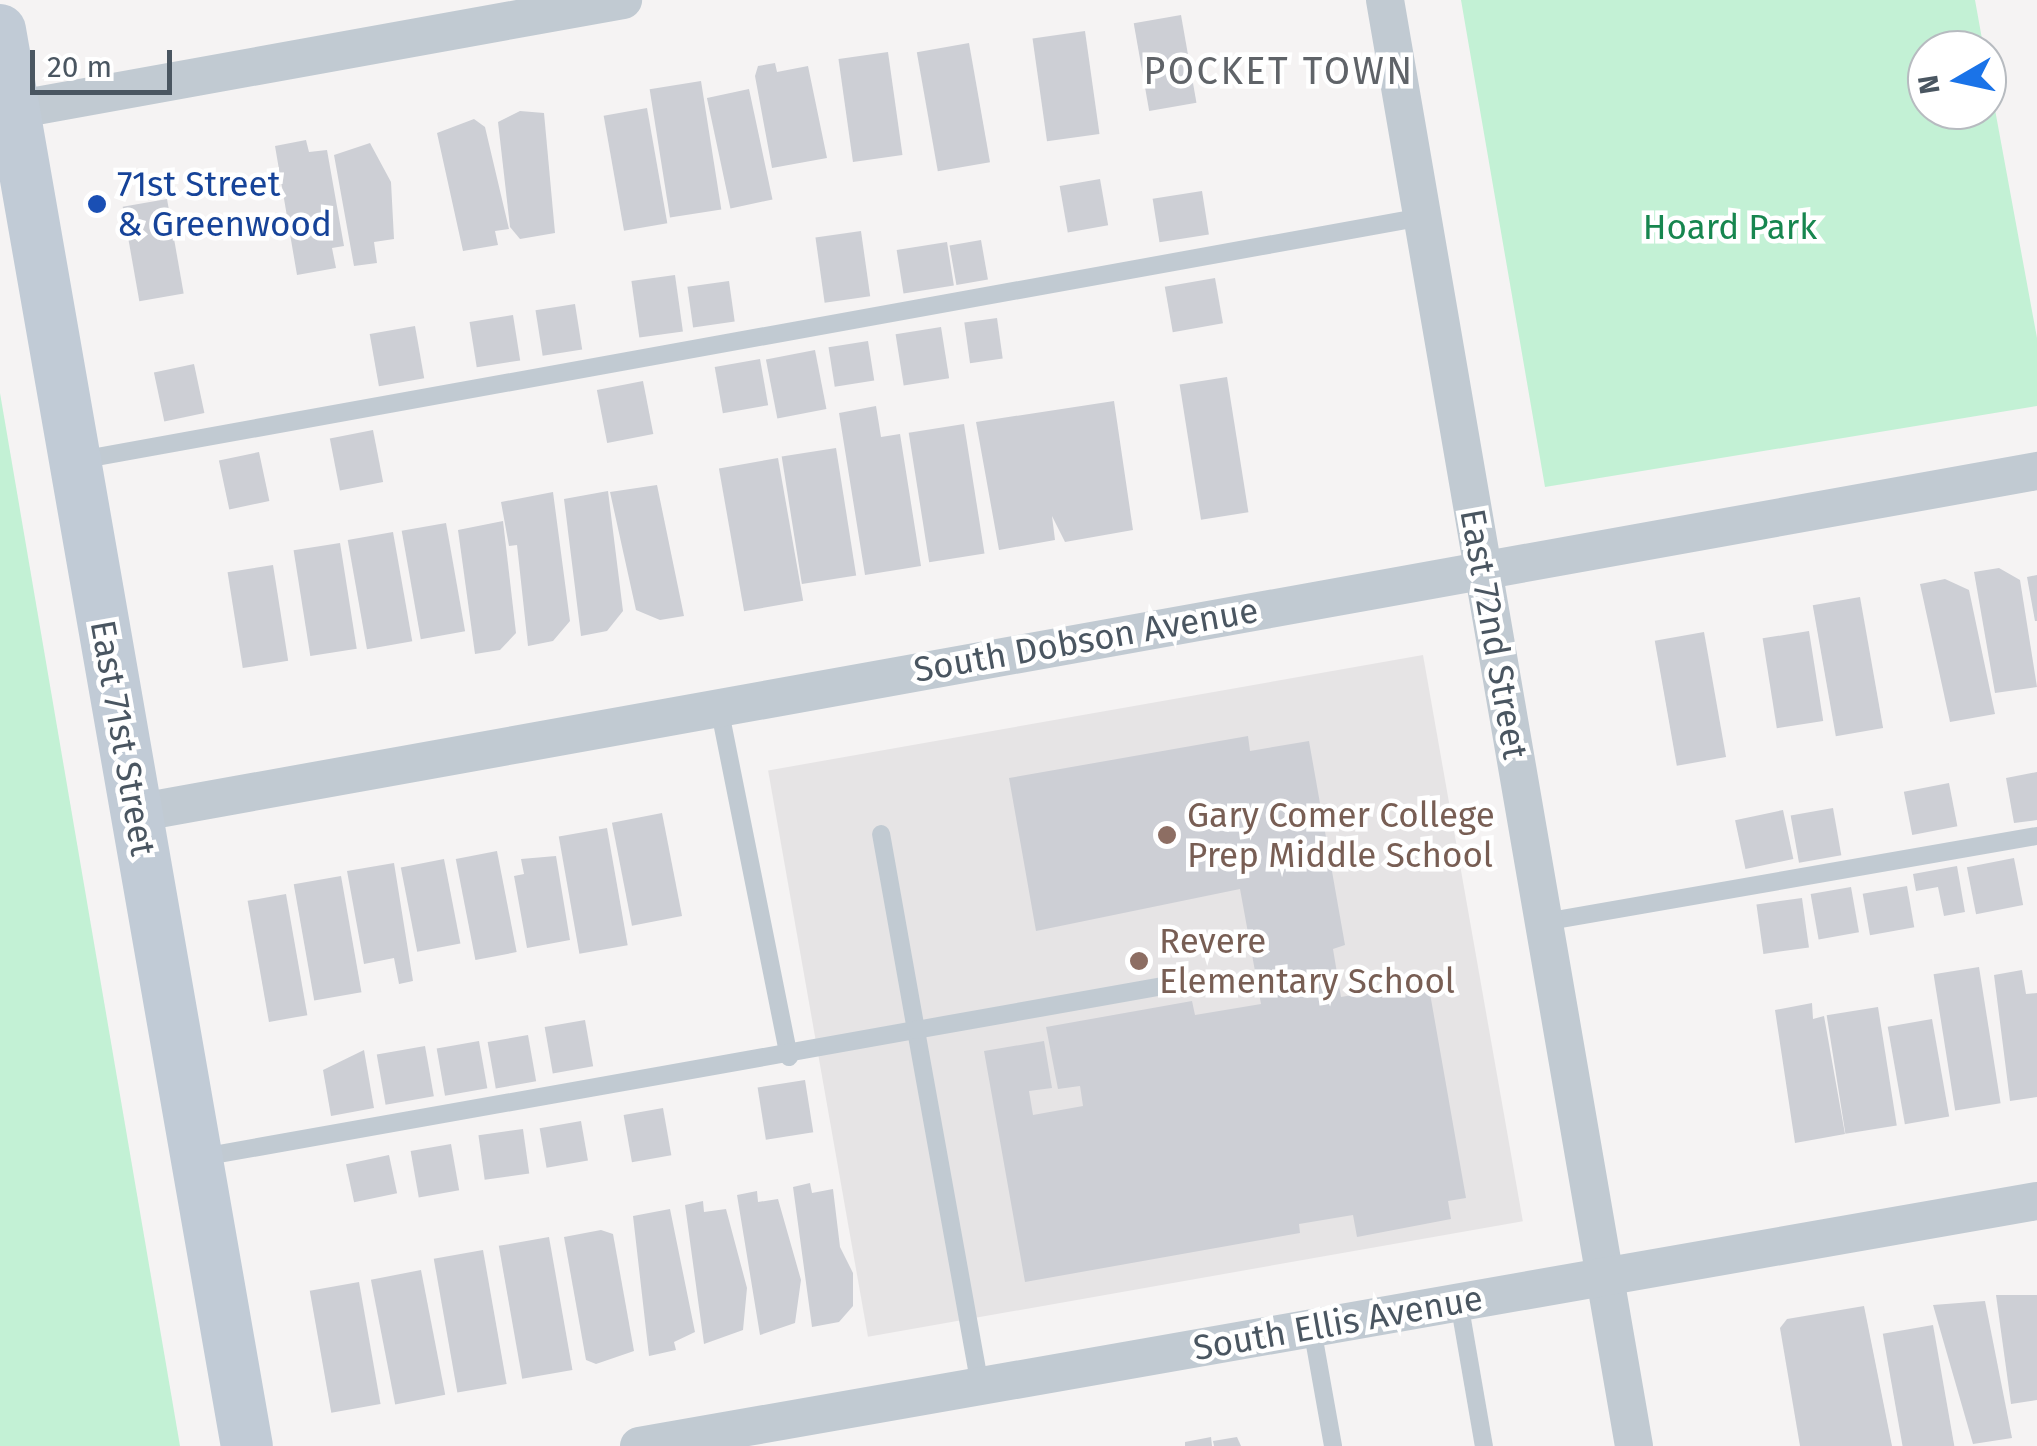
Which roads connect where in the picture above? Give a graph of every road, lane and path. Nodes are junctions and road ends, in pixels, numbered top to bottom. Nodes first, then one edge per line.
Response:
1 (623, 0) edge
2 (1385, 0) edge
3 (0, 30) edge
4 (14, 110) junction
5 (1422, 217) junction
6 (75, 461) junction
7 (2037, 471) edge
8 (1483, 567) junction
9 (719, 707) junction
10 (136, 813) junction
11 (881, 834) dead end
12 (2037, 836) edge
13 (1544, 922) junction
14 (1185, 982) dead end
15 (916, 1030) junction
16 (789, 1057) junction
17 (196, 1158) junction
18 (2037, 1200) edge
19 (1605, 1277) junction
20 (1459, 1302) junction
21 (1312, 1328) junction
22 (980, 1386) junction
23 (247, 1446) edge
24 (639, 1446) edge
25 (1333, 1446) edge
26 (1484, 1446) edge
27 (1634, 1446) edge

1 - 4 street
2 - 5 street, East 72nd Street
3 - 4 main road, East 71st Street
4 - 6 main road, East 71st Street
5 - 6 lane
5 - 8 street, East 72nd Street
6 - 10 main road, East 71st Street
7 - 8 street, South Dobson Avenue
8 - 9 street, South Dobson Avenue
8 - 13 street, East 72nd Street
9 - 10 street, South Dobson Avenue
9 - 16 lane
10 - 17 main road, East 71st Street
11 - 15 lane
12 - 13 lane
13 - 19 street, East 72nd Street
14 - 15 lane
15 - 16 lane
15 - 22 lane
16 - 17 lane
17 - 23 main road, East 71st Street
18 - 19 street, South Ellis Avenue
19 - 20 street, South Ellis Avenue
19 - 27 street, East 72nd Street
20 - 21 street, South Ellis Avenue
20 - 26 lane
21 - 22 street, South Ellis Avenue
21 - 25 lane
22 - 24 street, South Ellis Avenue

